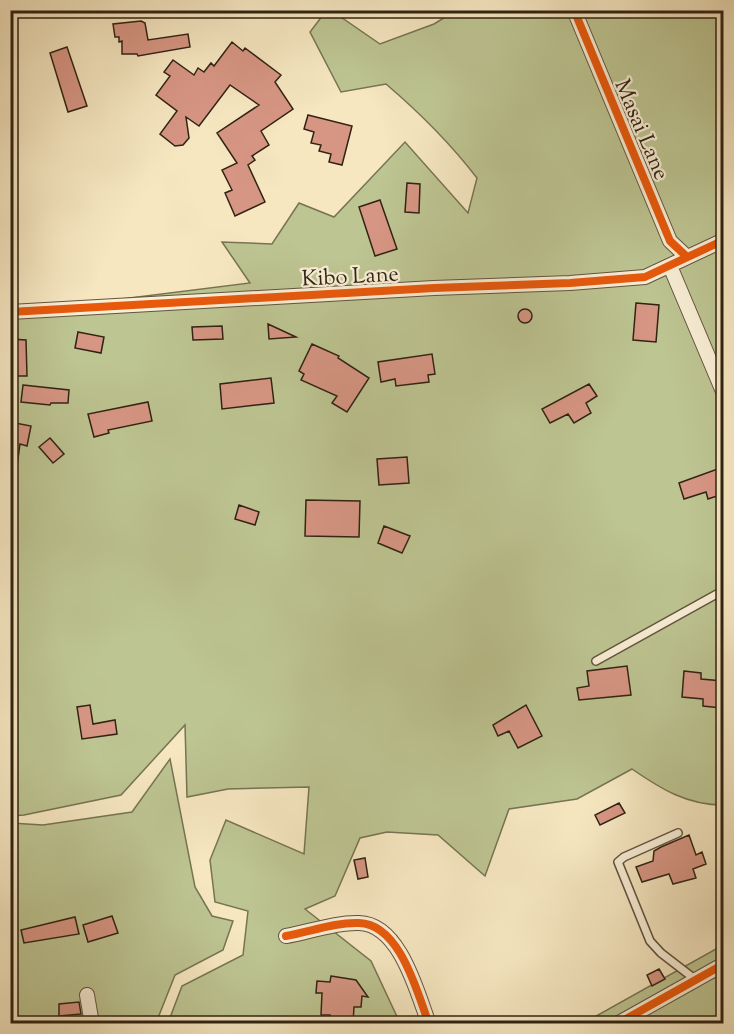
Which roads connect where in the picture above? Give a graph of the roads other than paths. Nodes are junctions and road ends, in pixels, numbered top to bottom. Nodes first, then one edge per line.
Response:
1 (573, 10) edge
2 (723, 240) edge
3 (686, 256) junction
4 (670, 266) junction
5 (10, 312) edge
6 (723, 394) edge
7 (723, 590) edge
8 (596, 661) dead end
9 (678, 833) dead end
10 (286, 936) dead end
11 (723, 964) edge
12 (696, 980) junction
13 (87, 995) dead end
14 (92, 1023) edge
15 (429, 1023) edge
16 (617, 1023) edge

1 - 3 street, Masai Lane
2 - 3 street, Kibo Lane
3 - 4 street, Kibo Lane
4 - 5 street, Kibo Lane
4 - 6 street
7 - 8 lane
9 - 12 lane
10 - 15 street
11 - 12 street
12 - 16 street
13 - 14 street

